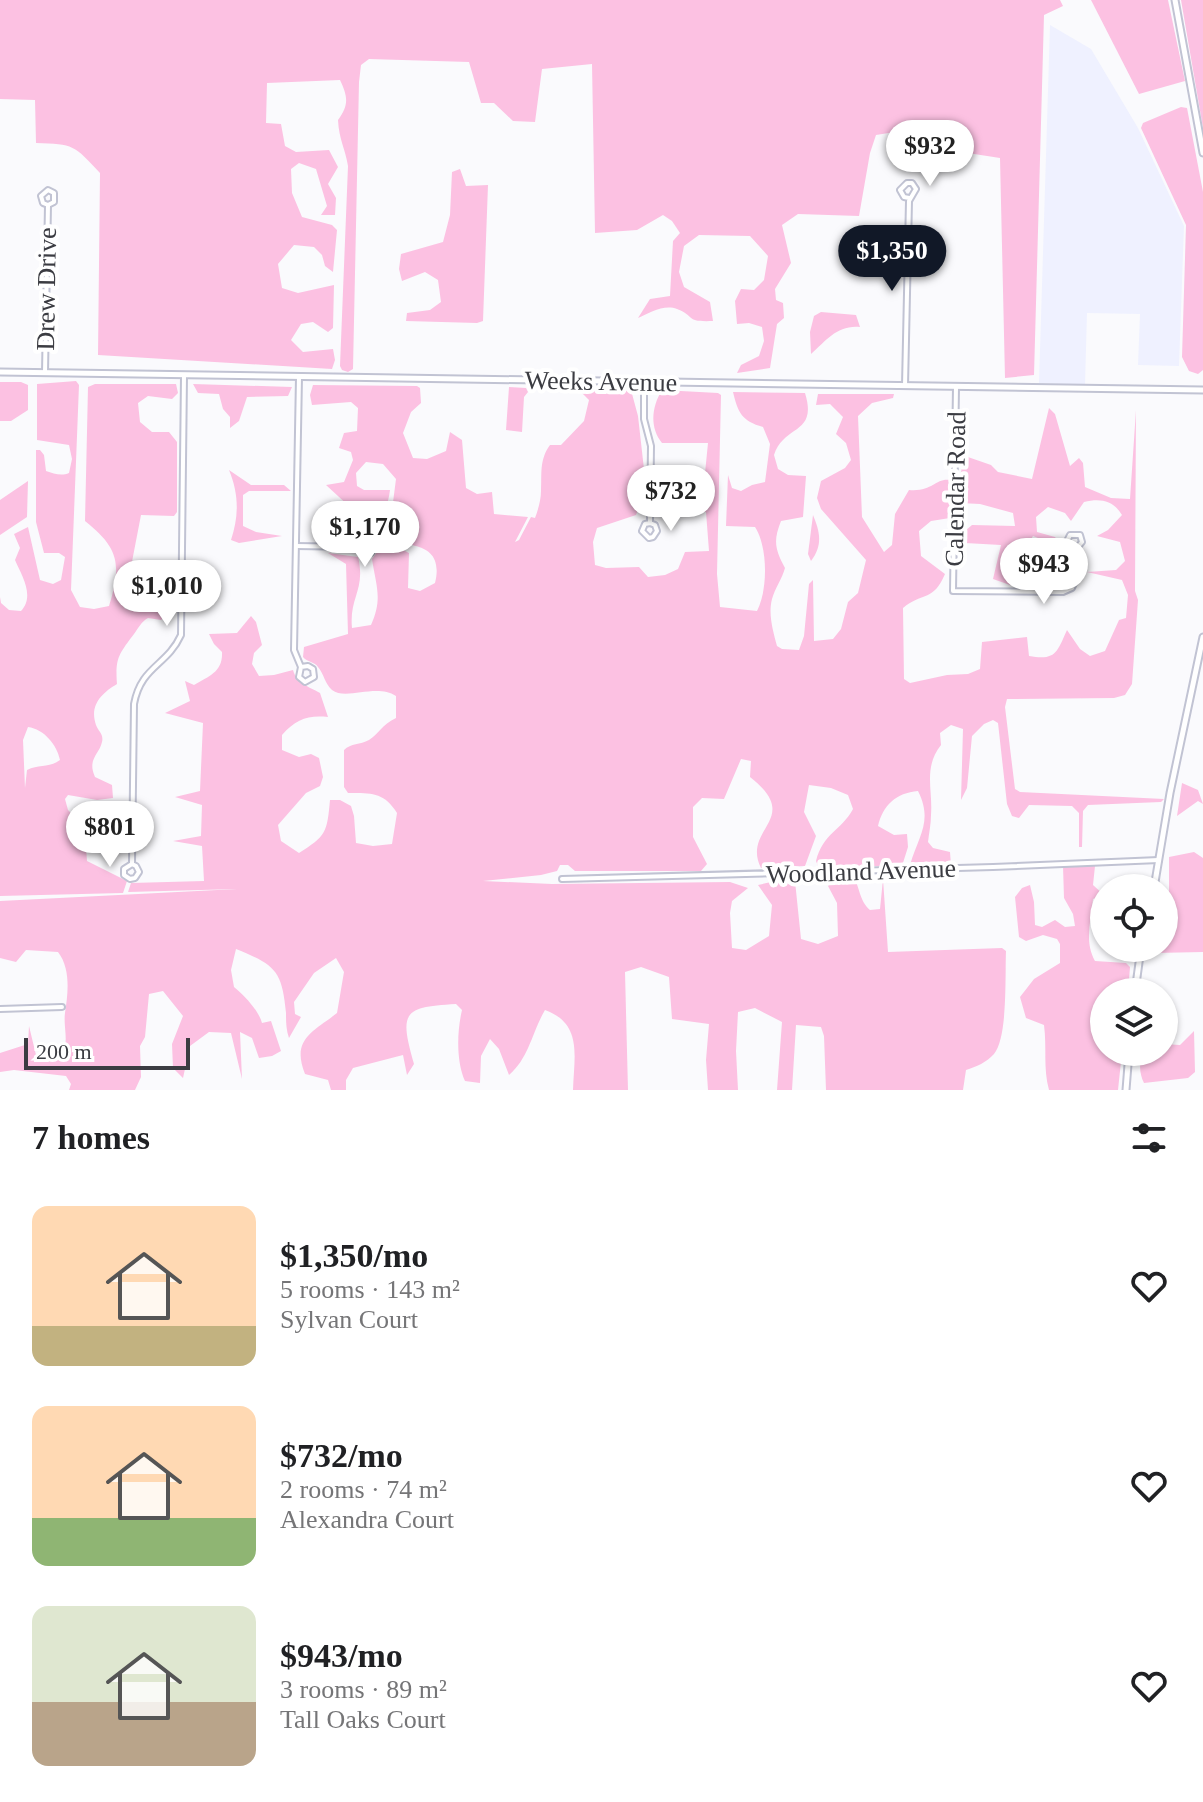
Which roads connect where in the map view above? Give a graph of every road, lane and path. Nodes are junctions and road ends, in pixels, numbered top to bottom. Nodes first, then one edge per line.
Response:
1 (1175, 0) edge
2 (1203, 153) edge
3 (909, 198) dead end
4 (48, 205) dead end
5 (0, 372) edge
6 (45, 373) junction
7 (184, 376) junction
8 (299, 377) junction
9 (644, 381) junction
10 (905, 386) junction
11 (956, 387) junction
12 (1203, 390) edge
13 (650, 523) dead end
14 (296, 546) junction
15 (358, 547) dead end
16 (1076, 549) dead end
17 (1203, 637) edge
18 (301, 667) junction
19 (1159, 860) junction
20 (132, 864) dead end
21 (1156, 874) edge
22 (562, 879) dead end
23 (62, 1007) dead end
24 (0, 1009) edge
25 (1128, 1066) edge
26 (1126, 1090) edge

1 - 2 street
3 - 10 street
4 - 6 street, Drew Drive
5 - 6 street, Weeks Avenue
6 - 7 street, Weeks Avenue
7 - 8 street, Weeks Avenue
7 - 20 street
8 - 9 street, Weeks Avenue
8 - 14 street
9 - 10 street, Weeks Avenue
9 - 13 street
10 - 11 street, Weeks Avenue
11 - 12 street, Weeks Avenue
11 - 16 street, Calendar Road
14 - 15 street
14 - 18 street
17 - 19 street
18 - 18 street
19 - 21 street
19 - 22 street, Woodland Avenue
23 - 24 street
25 - 26 street

